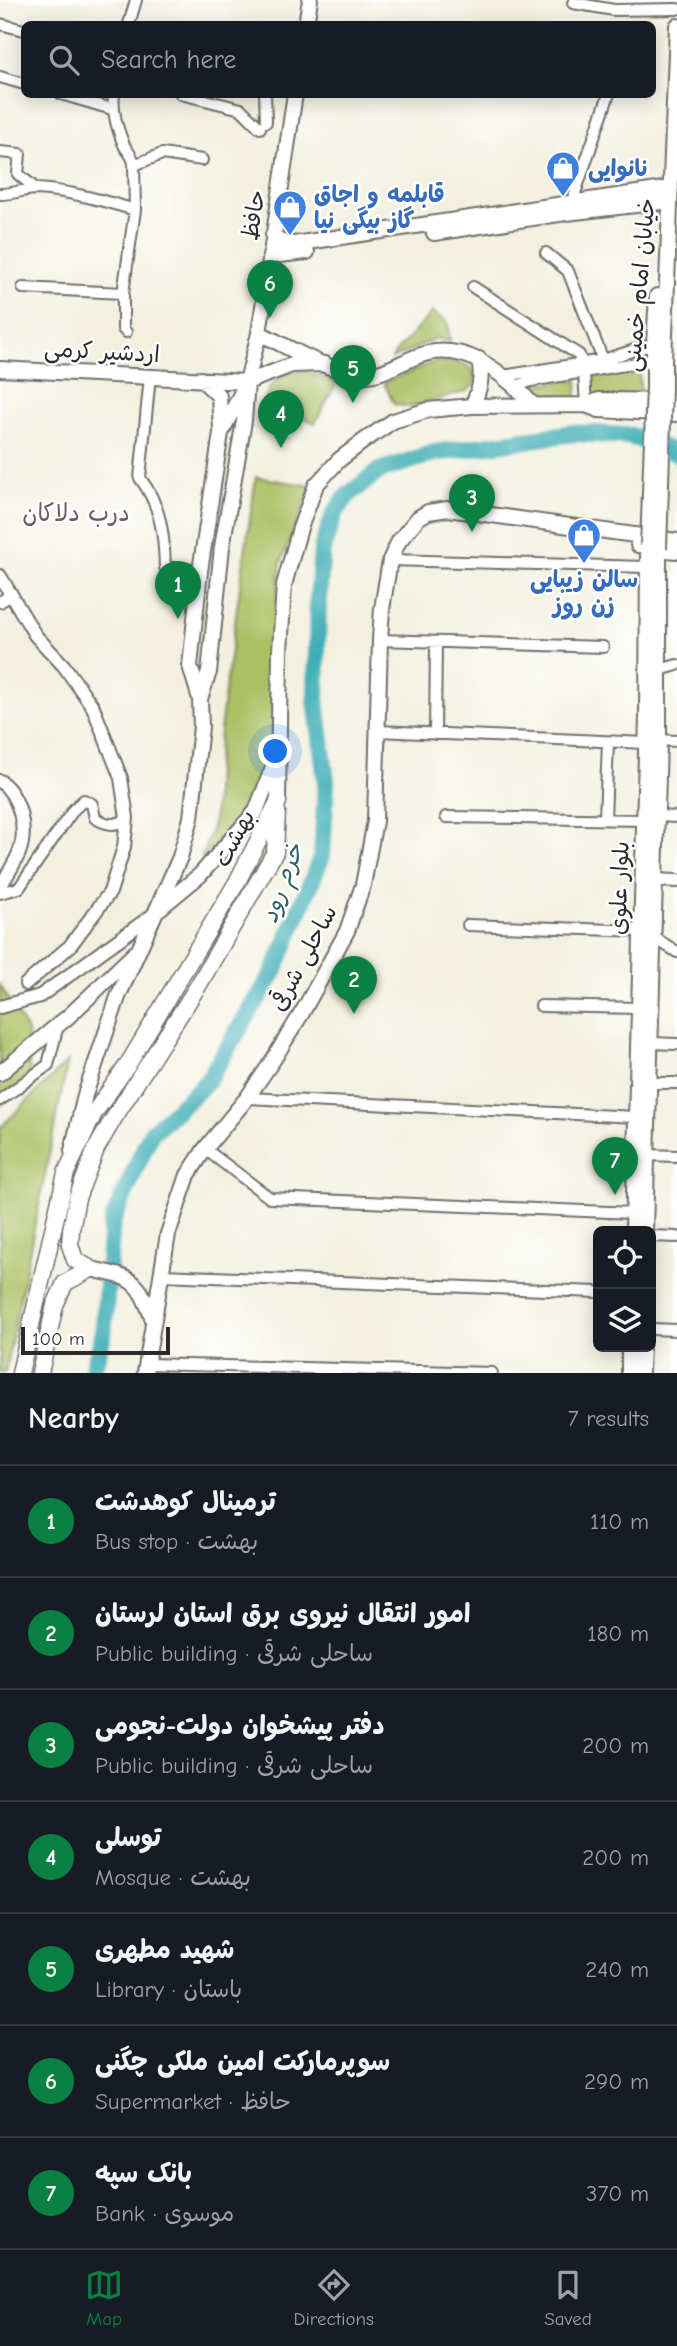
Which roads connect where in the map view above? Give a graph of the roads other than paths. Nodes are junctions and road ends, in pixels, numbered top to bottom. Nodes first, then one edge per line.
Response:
1 (136, 0) edge
2 (310, 0) edge
3 (573, 3) dead end
4 (677, 9) edge
5 (130, 21) edge
6 (306, 21) edge
7 (0, 24) edge
8 (677, 26) edge
9 (21, 29) edge
10 (0, 77) edge
11 (21, 83) edge
12 (75, 98) edge
13 (113, 98) edge
14 (197, 98) edge
15 (265, 98) edge
16 (294, 98) edge
17 (608, 98) edge
18 (112, 109) junction
19 (0, 152) edge
20 (202, 160) dead end
21 (134, 165) junction
22 (36, 189) junction
23 (0, 194) edge
24 (669, 197) junction
25 (572, 202) junction
26 (135, 210) junction
27 (273, 235) junction
28 (546, 253) dead end
29 (270, 256) junction
30 (472, 287) dead end
31 (23, 288) dead end
32 (123, 293) junction
33 (126, 332) dead end
34 (259, 333) junction
35 (671, 334) edge
36 (654, 344) junction
37 (479, 359) junction
38 (665, 359) edge
39 (603, 360) junction
40 (325, 364) junction
41 (583, 368) junction
42 (0, 369) edge
43 (150, 376) junction
44 (503, 376) junction
45 (201, 379) junction
46 (247, 382) junction
47 (516, 386) junction
48 (677, 401) edge
49 (533, 405) junction
50 (586, 405) junction
51 (472, 407) junction
52 (677, 414) edge
53 (221, 433) junction
54 (482, 512) junction
55 (677, 541) edge
56 (204, 544) junction
57 (222, 547) junction
58 (654, 548) junction
59 (677, 551) edge
60 (390, 560) junction
61 (647, 567) junction
62 (200, 571) junction
63 (0, 576) edge
64 (12, 594) junction
65 (0, 602) edge
66 (380, 640) junction
67 (436, 642) junction
68 (603, 647) dead end
69 (677, 665) edge
70 (660, 670) junction
71 (200, 699) junction
72 (378, 731) junction
73 (435, 734) junction
74 (677, 741) edge
75 (608, 742) junction
76 (653, 742) junction
77 (279, 751) junction
78 (0, 780) edge
79 (278, 802) junction
80 (446, 817) dead end
81 (677, 817) edge
82 (127, 818) junction
83 (651, 818) junction
84 (606, 819) junction
85 (180, 857) junction
86 (200, 875) junction
87 (655, 880) junction
88 (677, 881) edge
89 (0, 888) edge
90 (0, 893) edge
91 (157, 911) junction
92 (468, 925) dead end
93 (647, 934) junction
94 (140, 948) junction
95 (677, 952) edge
96 (26, 984) dead end
97 (541, 1006) dead end
98 (0, 1007) edge
99 (639, 1008) junction
100 (58, 1026) junction
101 (650, 1043) junction
102 (677, 1044) edge
103 (0, 1073) edge
104 (649, 1083) junction
105 (677, 1083) edge
106 (247, 1098) junction
107 (0, 1100) edge
108 (636, 1117) junction
109 (205, 1149) junction
110 (647, 1155) junction
111 (677, 1156) edge
112 (66, 1173) junction
113 (633, 1213) junction
114 (632, 1226) edge
115 (645, 1226) edge
116 (656, 1236) edge
117 (677, 1237) edge
118 (97, 1271) junction
119 (161, 1275) junction
120 (593, 1292) edge
121 (153, 1321) junction
122 (656, 1329) edge
123 (677, 1330) edge
124 (629, 1352) edge
125 (642, 1352) edge
126 (146, 1369) edge
127 (20, 1373) edge
128 (40, 1373) edge
129 (492, 1373) edge
130 (629, 1373) edge
131 (641, 1373) edge

1 - 5 street
2 - 6 main road
3 - 4 street
7 - 9 street
8 - 24 main road, خیابان امام خمینی
10 - 11 street
12 - 18 street
13 - 18 street
14 - 15 street
16 - 27 main road, حافظ
17 - 25 street
18 - 21 street
19 - 22 street
20 - 21 street
21 - 26 street
22 - 23 street
22 - 26 street
24 - 25 main road
24 - 29 main road
24 - 35 main road, خیابان امام خمینی
24 - 36 main road, خیابان امام خمینی
25 - 27 main road
26 - 32 street
27 - 29 main road, حافظ
28 - 39 street
29 - 34 main road, حافظ
30 - 41 street
31 - 32 street
32 - 33 street
34 - 40 main road
34 - 46 main road, حافظ
35 - 38 main road, خیابان امام خمینی
36 - 38 main road, خیابان امام خمینی
36 - 39 street
37 - 40 main road
37 - 44 main road
37 - 51 main road
38 - 41 street
38 - 58 main road, خیابان امام خمینی, bridge
39 - 41 street
40 - 46 main road
41 - 44 street
41 - 47 street
41 - 50 street
42 - 43 main road, اردشیر کرمی
43 - 45 main road, اردشیر کرمی
43 - 62 street
44 - 47 main road
45 - 46 main road, اردشیر کرمی
45 - 53 main road
46 - 53 main road, بهشت
46 - 57 main road, بهشت
47 - 49 main road
48 - 50 main road
49 - 50 main road
49 - 51 main road
50 - 52 main road
51 - 77 main road
53 - 56 main road, بهشت
54 - 55 main road
54 - 58 main road
54 - 60 main road, ساحلی شرقی
56 - 57 main road
56 - 62 main road, بهشت
57 - 71 main road, بهشت
58 - 59 main road
58 - 61 main road, بلوار علوی
58 - 70 main road, بلوار علوی
60 - 61 street
60 - 66 main road, ساحلی شرقی
61 - 76 main road, بلوار علوی
62 - 71 main road, بهشت
63 - 64 street
64 - 65 street
64 - 82 street
66 - 67 street
66 - 72 main road, ساحلی شرقی
67 - 68 street
67 - 73 street
69 - 70 street
70 - 76 main road, بلوار علوی
71 - 85 main road, بهشت
72 - 73 street
72 - 106 main road, ساحلی شرقی
73 - 75 street
74 - 76 street
75 - 76 street
75 - 84 street
76 - 83 main road, بلوار علوی
77 - 79 main road
77 - 86 main road
78 - 89 street
79 - 112 main road, بهشت
79 - 118 main road, بهشت
80 - 84 street
81 - 83 street
82 - 90 street
82 - 96 street
83 - 84 street
83 - 87 main road, بلوار علوی
83 - 93 main road, بلوار علوی
85 - 86 main road
85 - 91 main road, بهشت
86 - 91 main road
87 - 88 street
87 - 93 main road, بلوار علوی
91 - 94 main road, بهشت
91 - 98 street
92 - 93 street
93 - 95 street
93 - 99 main road, بلوار علوی
93 - 101 main road, بلوار علوی
94 - 100 main road
94 - 112 main road, بهشت
97 - 99 street
99 - 108 main road, بلوار علوی
100 - 103 main road
100 - 107 street
101 - 102 street
101 - 104 main road, بلوار علوی
104 - 105 street
104 - 110 main road, بلوار علوی
106 - 108 street
106 - 109 main road, ساحلی شرقی
108 - 113 main road, بلوار علوی
109 - 113 street
109 - 119 main road, ساحلی شرقی
110 - 111 street
110 - 115 main road, بلوار علوی
112 - 127 main road, بهشت
113 - 114 main road, بلوار علوی
116 - 117 street
118 - 121 main road
118 - 128 main road
119 - 120 street
119 - 121 main road, ساحلی شرقی
121 - 126 main road, ساحلی شرقی
122 - 123 street
124 - 130 main road
125 - 131 main road
126 - 129 street

